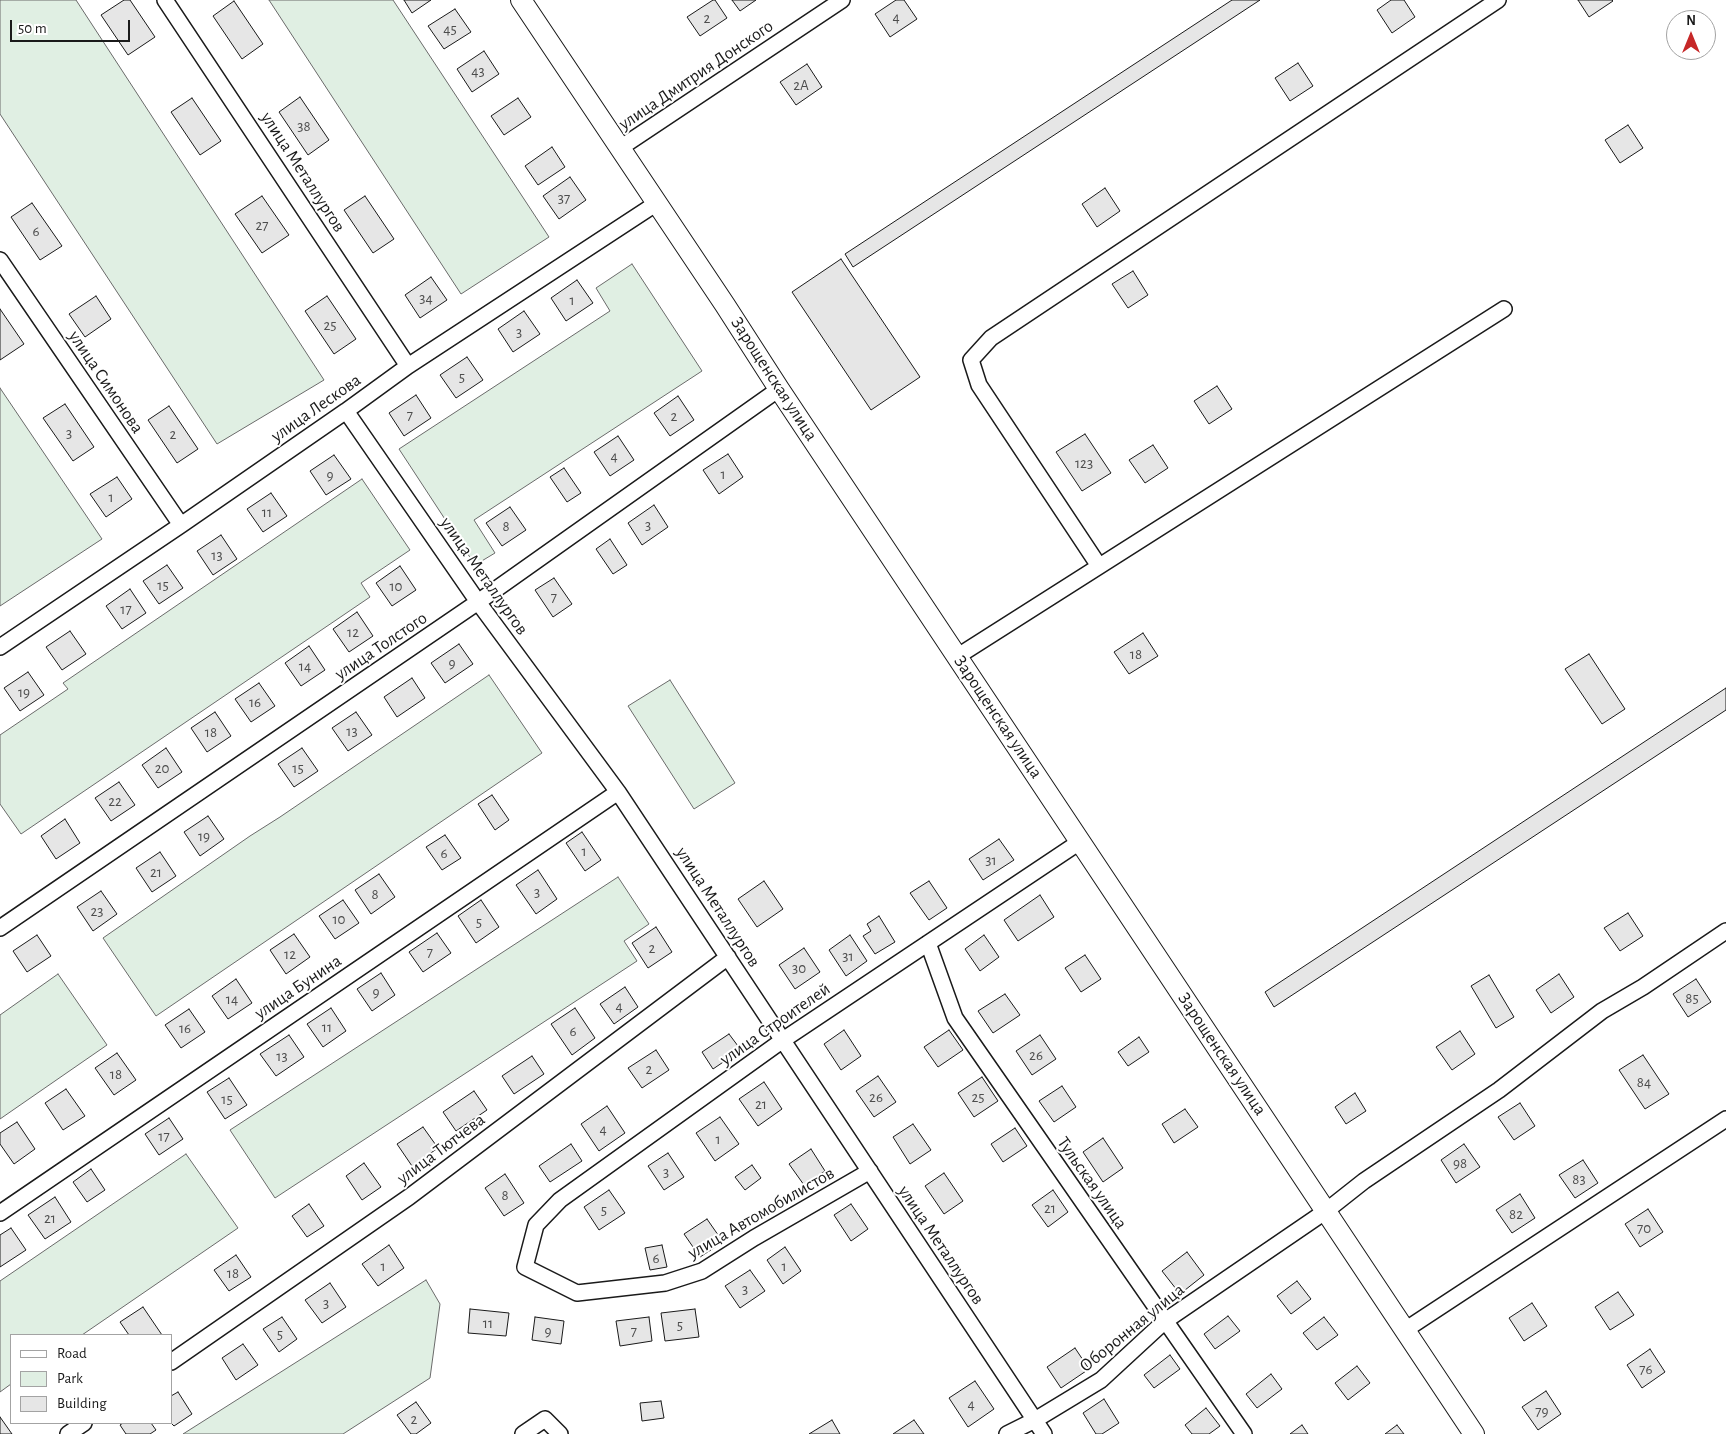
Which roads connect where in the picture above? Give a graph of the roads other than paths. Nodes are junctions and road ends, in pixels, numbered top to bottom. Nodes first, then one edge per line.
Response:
1 (165, 0) edge
2 (521, 0) edge
3 (842, 0) edge
4 (1498, 0) edge
5 (620, 148) junction
6 (657, 203) junction
7 (0, 260) edge
8 (1504, 309) dead end
9 (408, 366) junction
10 (780, 389) junction
11 (346, 411) junction
12 (181, 525) junction
13 (1099, 566) junction
14 (478, 602) junction
15 (0, 648) edge
16 (958, 656) junction
17 (618, 792) junction
18 (1081, 841) junction
19 (0, 928) edge
20 (1726, 930) edge
21 (928, 943) junction
22 (728, 957) junction
23 (783, 1040) junction
24 (1726, 1119) edge
25 (870, 1171) junction
26 (1326, 1211) junction
27 (0, 1213) edge
28 (525, 1267) joint
29 (1165, 1320) junction
30 (1405, 1330) junction
31 (172, 1361) edge
32 (1035, 1420) junction
33 (83, 1424) edge
34 (68, 1434) edge
35 (523, 1434) edge
36 (560, 1434) edge
37 (1007, 1434) edge
38 (1044, 1434) edge
39 (1244, 1434) edge
40 (1474, 1434) edge

1 - 9 street, улица Металлургов
2 - 5 street, Зарощенская улица
3 - 5 street, улица Дмитрия Донского
4 - 13 street
5 - 6 street, Зарощенская улица
6 - 9 street, улица Лескова
6 - 10 street, Зарощенская улица
7 - 12 street, улица Симонова
8 - 13 street
9 - 11 street, улица Лескова
10 - 14 street, улица Толстого
10 - 16 street, Зарощенская улица
11 - 12 street, улица Лескова
11 - 14 street, улица Металлургов
12 - 15 street, улица Лескова
13 - 16 street
14 - 17 street, улица Металлургов
14 - 19 street, улица Толстого
16 - 18 street, Зарощенская улица
17 - 22 street, улица Металлургов
17 - 27 street, улица Бунина
18 - 21 street, улица Строителей
18 - 26 street, Зарощенская улица
20 - 26 street, Оборонная улица
21 - 23 street, улица Строителей
21 - 29 street, Тульская улица
22 - 23 street, улица Металлургов
22 - 31 street, улица Тютчева
23 - 25 street, улица Металлургов
23 - 28 street, улица Строителей
24 - 30 street
25 - 28 street, улица Автомобилистов
25 - 32 street, улица Металлургов
26 - 29 street, Оборонная улица
26 - 30 street, Зарощенская улица
29 - 32 street, Оборонная улица
29 - 39 street, Тульская улица
30 - 40 street, Зарощенская улица
32 - 37 street, Оборонная улица
32 - 38 street, улица Металлургов
33 - 34 street
35 - 36 street

